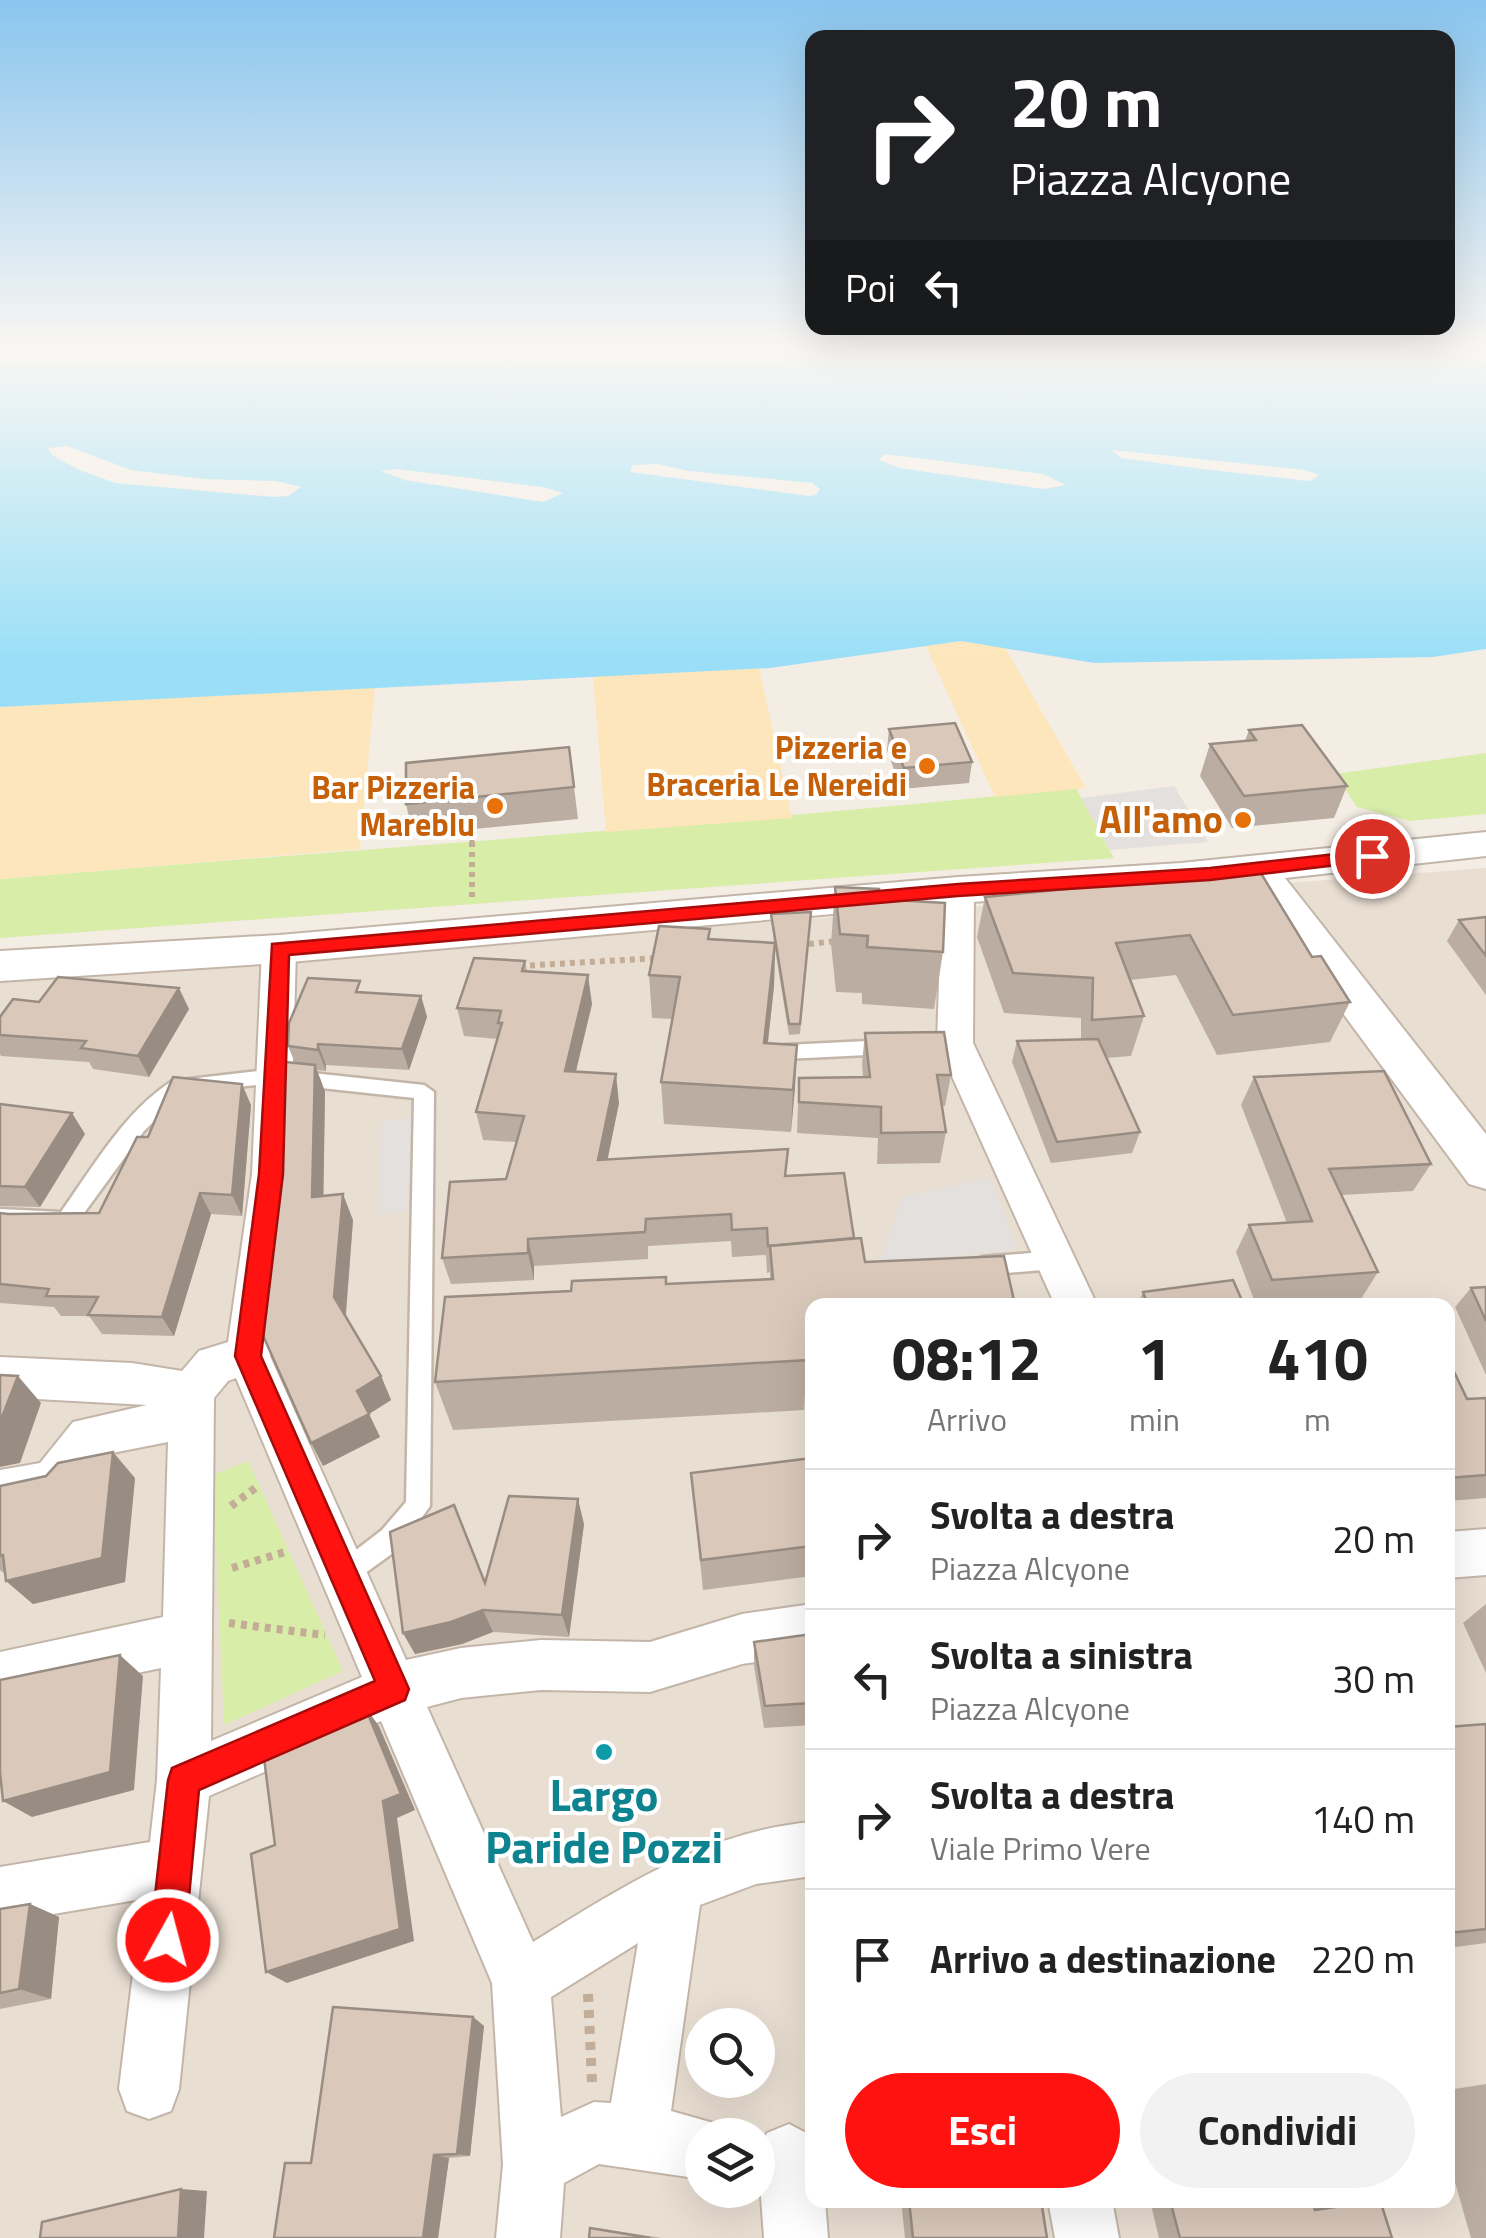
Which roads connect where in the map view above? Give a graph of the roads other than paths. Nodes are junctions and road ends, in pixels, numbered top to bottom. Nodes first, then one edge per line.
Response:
1 (1486, 844) edge
2 (1258, 870) junction
3 (958, 890) junction
4 (279, 948) junction
5 (0, 966) edge
6 (936, 1044) junction
7 (785, 1052) edge
8 (275, 1076) junction
9 (1480, 1155) edge
10 (0, 1218) edge
11 (1055, 1260) junction
12 (959, 1268) edge
13 (1073, 1298) edge
14 (248, 1356) junction
15 (0, 1377) edge
16 (191, 1405) junction
17 (0, 1492) edge
18 (1486, 1552) edge
19 (1455, 1555) edge
20 (343, 1576) junction
21 (203, 1630) junction
22 (805, 1630) edge
23 (0, 1676) edge
24 (394, 1689) junction
25 (184, 1780) junction
26 (805, 1850) edge
27 (177, 1866) junction
28 (676, 1887) junction
29 (0, 1895) edge
30 (521, 1982) junction
31 (148, 2089) dead end
32 (615, 2134) junction
33 (685, 2145) edge
34 (786, 2155) edge
35 (534, 2164) junction
36 (1081, 2208) edge
37 (528, 2238) edge
38 (796, 2238) edge
39 (1087, 2238) edge

1 - 2 street
2 - 3 street
2 - 9 street
3 - 4 street
3 - 6 street
4 - 5 street
4 - 8 street
6 - 7 lane
6 - 11 street
8 - 10 lane
8 - 14 street
8 - 20 lane
11 - 12 lane
11 - 13 street
14 - 16 street
14 - 20 street
15 - 16 street
16 - 17 street
16 - 21 street
18 - 19 street
20 - 24 street
21 - 23 street
21 - 25 street
22 - 24 street
24 - 25 street
24 - 30 street
25 - 27 street
26 - 28 street
27 - 29 street
27 - 31 street
28 - 30 street
28 - 32 street
30 - 35 street
32 - 33 street
32 - 35 street
34 - 38 street
35 - 37 street
36 - 39 street

